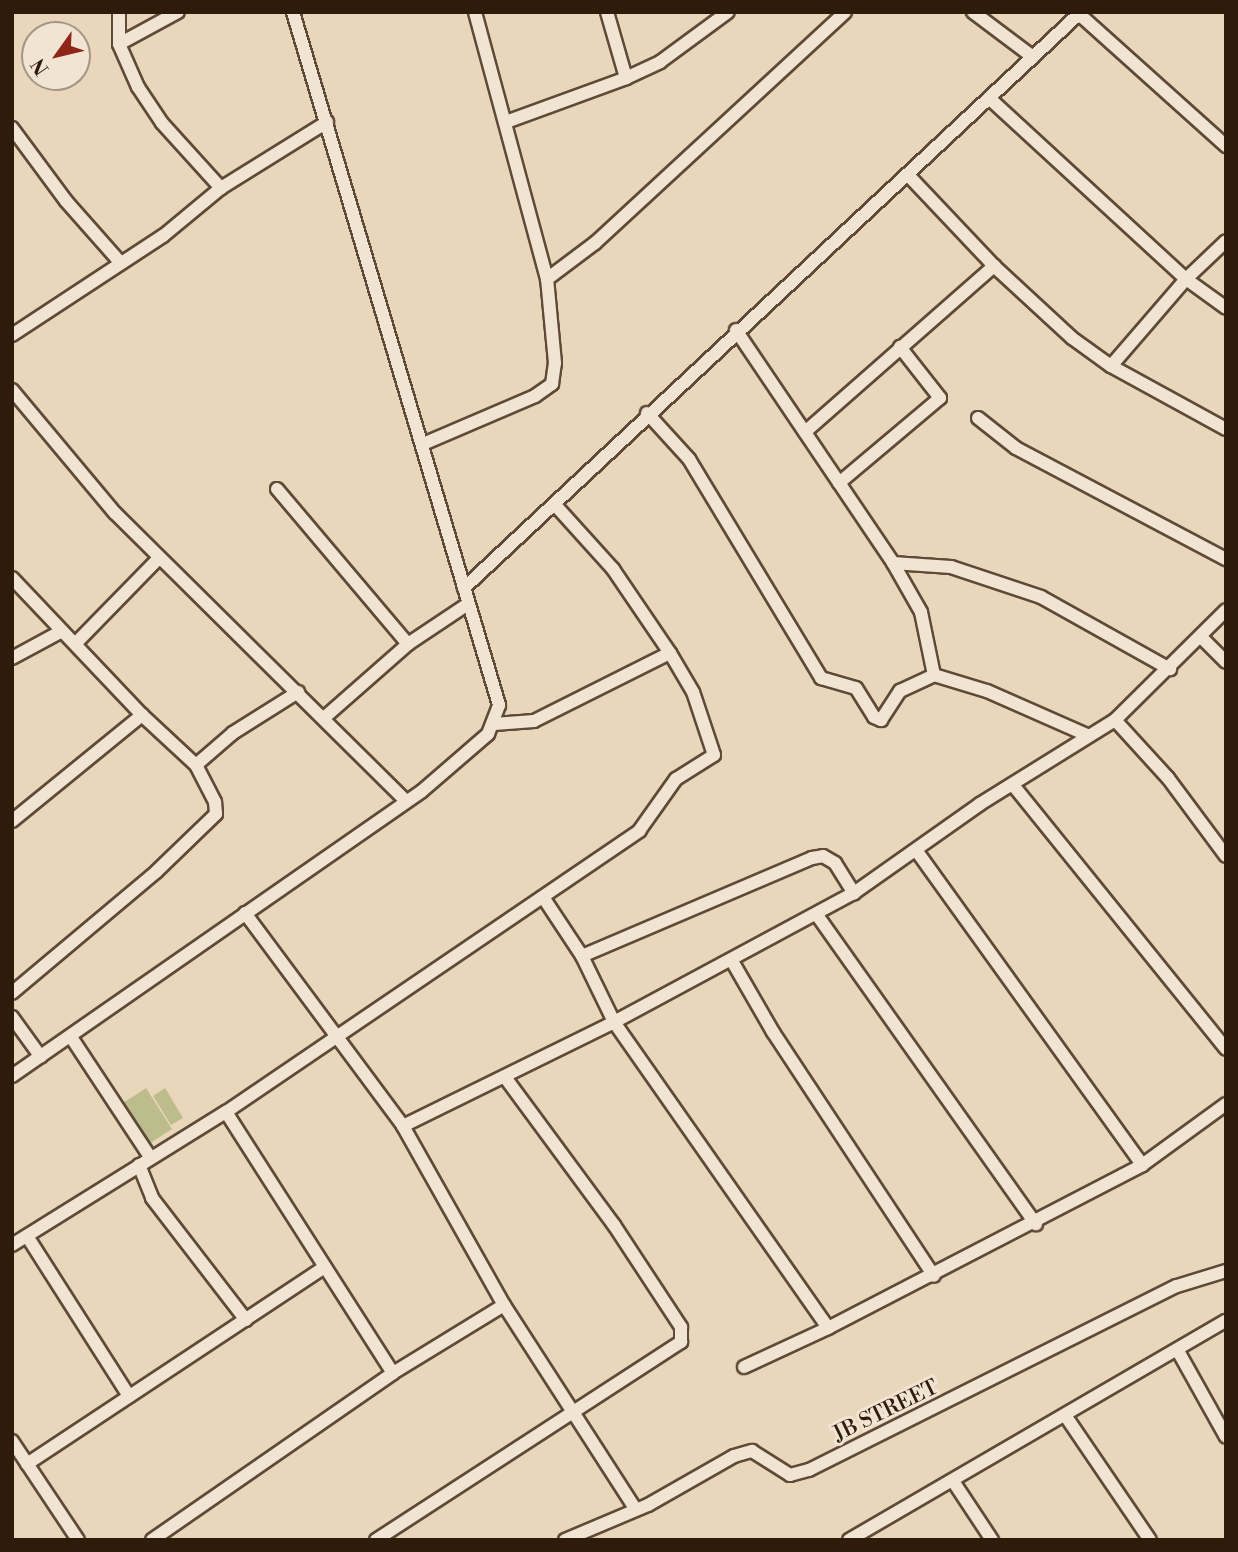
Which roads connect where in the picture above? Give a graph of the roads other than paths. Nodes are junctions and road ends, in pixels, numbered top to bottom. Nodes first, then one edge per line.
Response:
1 (119, 12) edge
2 (178, 12) edge
3 (293, 12) edge
4 (475, 12) edge
5 (607, 12) edge
6 (845, 12) edge
7 (973, 12) edge
8 (1080, 13) edge
9 (723, 14) edge
10 (119, 44) junction
11 (1033, 57) junction
12 (626, 78) junction
13 (989, 98) junction
14 (327, 121) junction
15 (506, 122) junction
16 (12, 128) edge
17 (1226, 146) edge
18 (908, 175) junction
19 (221, 188) junction
20 (1226, 241) edge
21 (120, 262) junction
22 (994, 266) junction
23 (547, 279) junction
24 (1186, 279) junction
25 (1226, 308) edge
26 (736, 330) junction
27 (12, 335) edge
28 (900, 348) junction
29 (1111, 366) junction
30 (12, 390) edge
31 (648, 413) junction
32 (978, 418) dead end
33 (1226, 429) edge
34 (805, 432) junction
35 (423, 444) junction
36 (839, 483) junction
37 (277, 489) dead end
38 (556, 506) junction
39 (159, 558) junction
40 (1226, 559) edge
41 (893, 563) junction
42 (12, 578) edge
43 (464, 589) junction
44 (468, 604) junction
45 (1226, 610) edge
46 (62, 631) junction
47 (1201, 637) junction
48 (76, 643) junction
49 (408, 644) junction
50 (670, 653) junction
51 (12, 657) edge
52 (1226, 662) edge
53 (1170, 669) junction
54 (934, 675) junction
55 (298, 692) junction
56 (142, 715) junction
57 (325, 717) junction
58 (1115, 720) junction
59 (494, 724) junction
60 (1088, 736) junction
61 (196, 765) junction
62 (1013, 785) junction
63 (406, 801) junction
64 (12, 821) edge
65 (916, 850) junction
66 (1226, 856) edge
67 (854, 893) junction
68 (543, 897) junction
69 (245, 913) junction
70 (817, 915) junction
71 (582, 956) junction
72 (732, 961) junction
73 (12, 993) edge
74 (12, 1017) edge
75 (614, 1022) junction
76 (71, 1037) junction
77 (338, 1037) junction
78 (1226, 1049) edge
79 (41, 1057) junction
80 (12, 1076) edge
81 (505, 1077) junction
82 (1226, 1104) edge
83 (226, 1112) junction
84 (403, 1126) junction
85 (144, 1161) junction
86 (1142, 1165) junction
87 (1036, 1224) junction
88 (27, 1236) junction
89 (12, 1245) edge
90 (325, 1266) junction
91 (1226, 1271) edge
92 (933, 1276) junction
93 (504, 1305) junction
94 (246, 1320) junction
95 (1226, 1321) edge
96 (828, 1328) junction
97 (1178, 1351) junction
98 (744, 1367) dead end
99 (393, 1373) junction
100 (129, 1396) junction
101 (571, 1412) junction
102 (1066, 1415) junction
103 (1226, 1437) edge
104 (12, 1441) edge
105 (27, 1464) junction
106 (953, 1481) junction
107 (635, 1507) junction
108 (587, 1534) edge
109 (78, 1540) edge
110 (152, 1540) edge
111 (376, 1540) edge
112 (565, 1540) edge
113 (849, 1540) edge
114 (992, 1540) edge
115 (1150, 1540) edge

1 - 10 street
2 - 10 street
3 - 14 street
4 - 15 street
5 - 12 street
6 - 23 street
7 - 11 street
8 - 11 street
8 - 17 street
9 - 12 street
10 - 19 street
11 - 13 street
12 - 15 street
13 - 18 street
13 - 24 street
14 - 19 street
14 - 35 street
15 - 23 street
16 - 21 street
18 - 22 street
18 - 26 street
19 - 21 street
20 - 24 street
21 - 27 street
22 - 28 street
22 - 29 street
23 - 35 street
24 - 25 street
24 - 29 street
26 - 31 street
26 - 34 street
28 - 34 street
28 - 36 street
29 - 33 street
30 - 39 street
31 - 38 street
31 - 54 street
32 - 40 street
34 - 36 street
35 - 43 street
36 - 41 street
37 - 49 street
38 - 43 street
38 - 50 street
39 - 48 street
39 - 55 street
41 - 53 street
41 - 54 street
42 - 46 street
43 - 44 street
44 - 49 street
44 - 59 street
45 - 47 street
46 - 48 street
46 - 51 street
47 - 52 street
47 - 53 street
48 - 56 street
49 - 57 street
50 - 59 street
50 - 68 street
53 - 58 street
54 - 60 street
55 - 57 street
55 - 61 street
56 - 61 street
56 - 64 street
57 - 63 street
58 - 60 street
58 - 66 street
59 - 63 street
60 - 62 street
61 - 73 street
62 - 65 street
62 - 78 street
63 - 69 street
65 - 67 street
65 - 86 street
67 - 70 street
67 - 71 street
68 - 71 street
68 - 77 street
69 - 76 street
69 - 77 street
70 - 72 street
70 - 87 street
71 - 75 street
72 - 75 street
72 - 92 street
74 - 79 street
75 - 81 street
75 - 96 street
76 - 79 street
76 - 85 street
77 - 83 street
77 - 84 street
79 - 80 street
81 - 84 street
81 - 101 street
82 - 86 street
83 - 85 street
83 - 90 street
84 - 93 street
85 - 88 street
85 - 94 street
86 - 87 street
87 - 92 street
88 - 89 street
88 - 100 street
90 - 94 street
90 - 99 street
91 - 107 street, JB STREET
92 - 96 street
93 - 99 street
93 - 101 street
94 - 100 street
95 - 97 street
96 - 98 street
97 - 102 street
97 - 103 street
99 - 110 street
100 - 105 street
101 - 107 street
101 - 111 street
102 - 106 street
102 - 115 street
104 - 105 street
105 - 109 street
106 - 113 street
106 - 114 street
107 - 108 street, JB STREET
108 - 112 street, JB STREET

